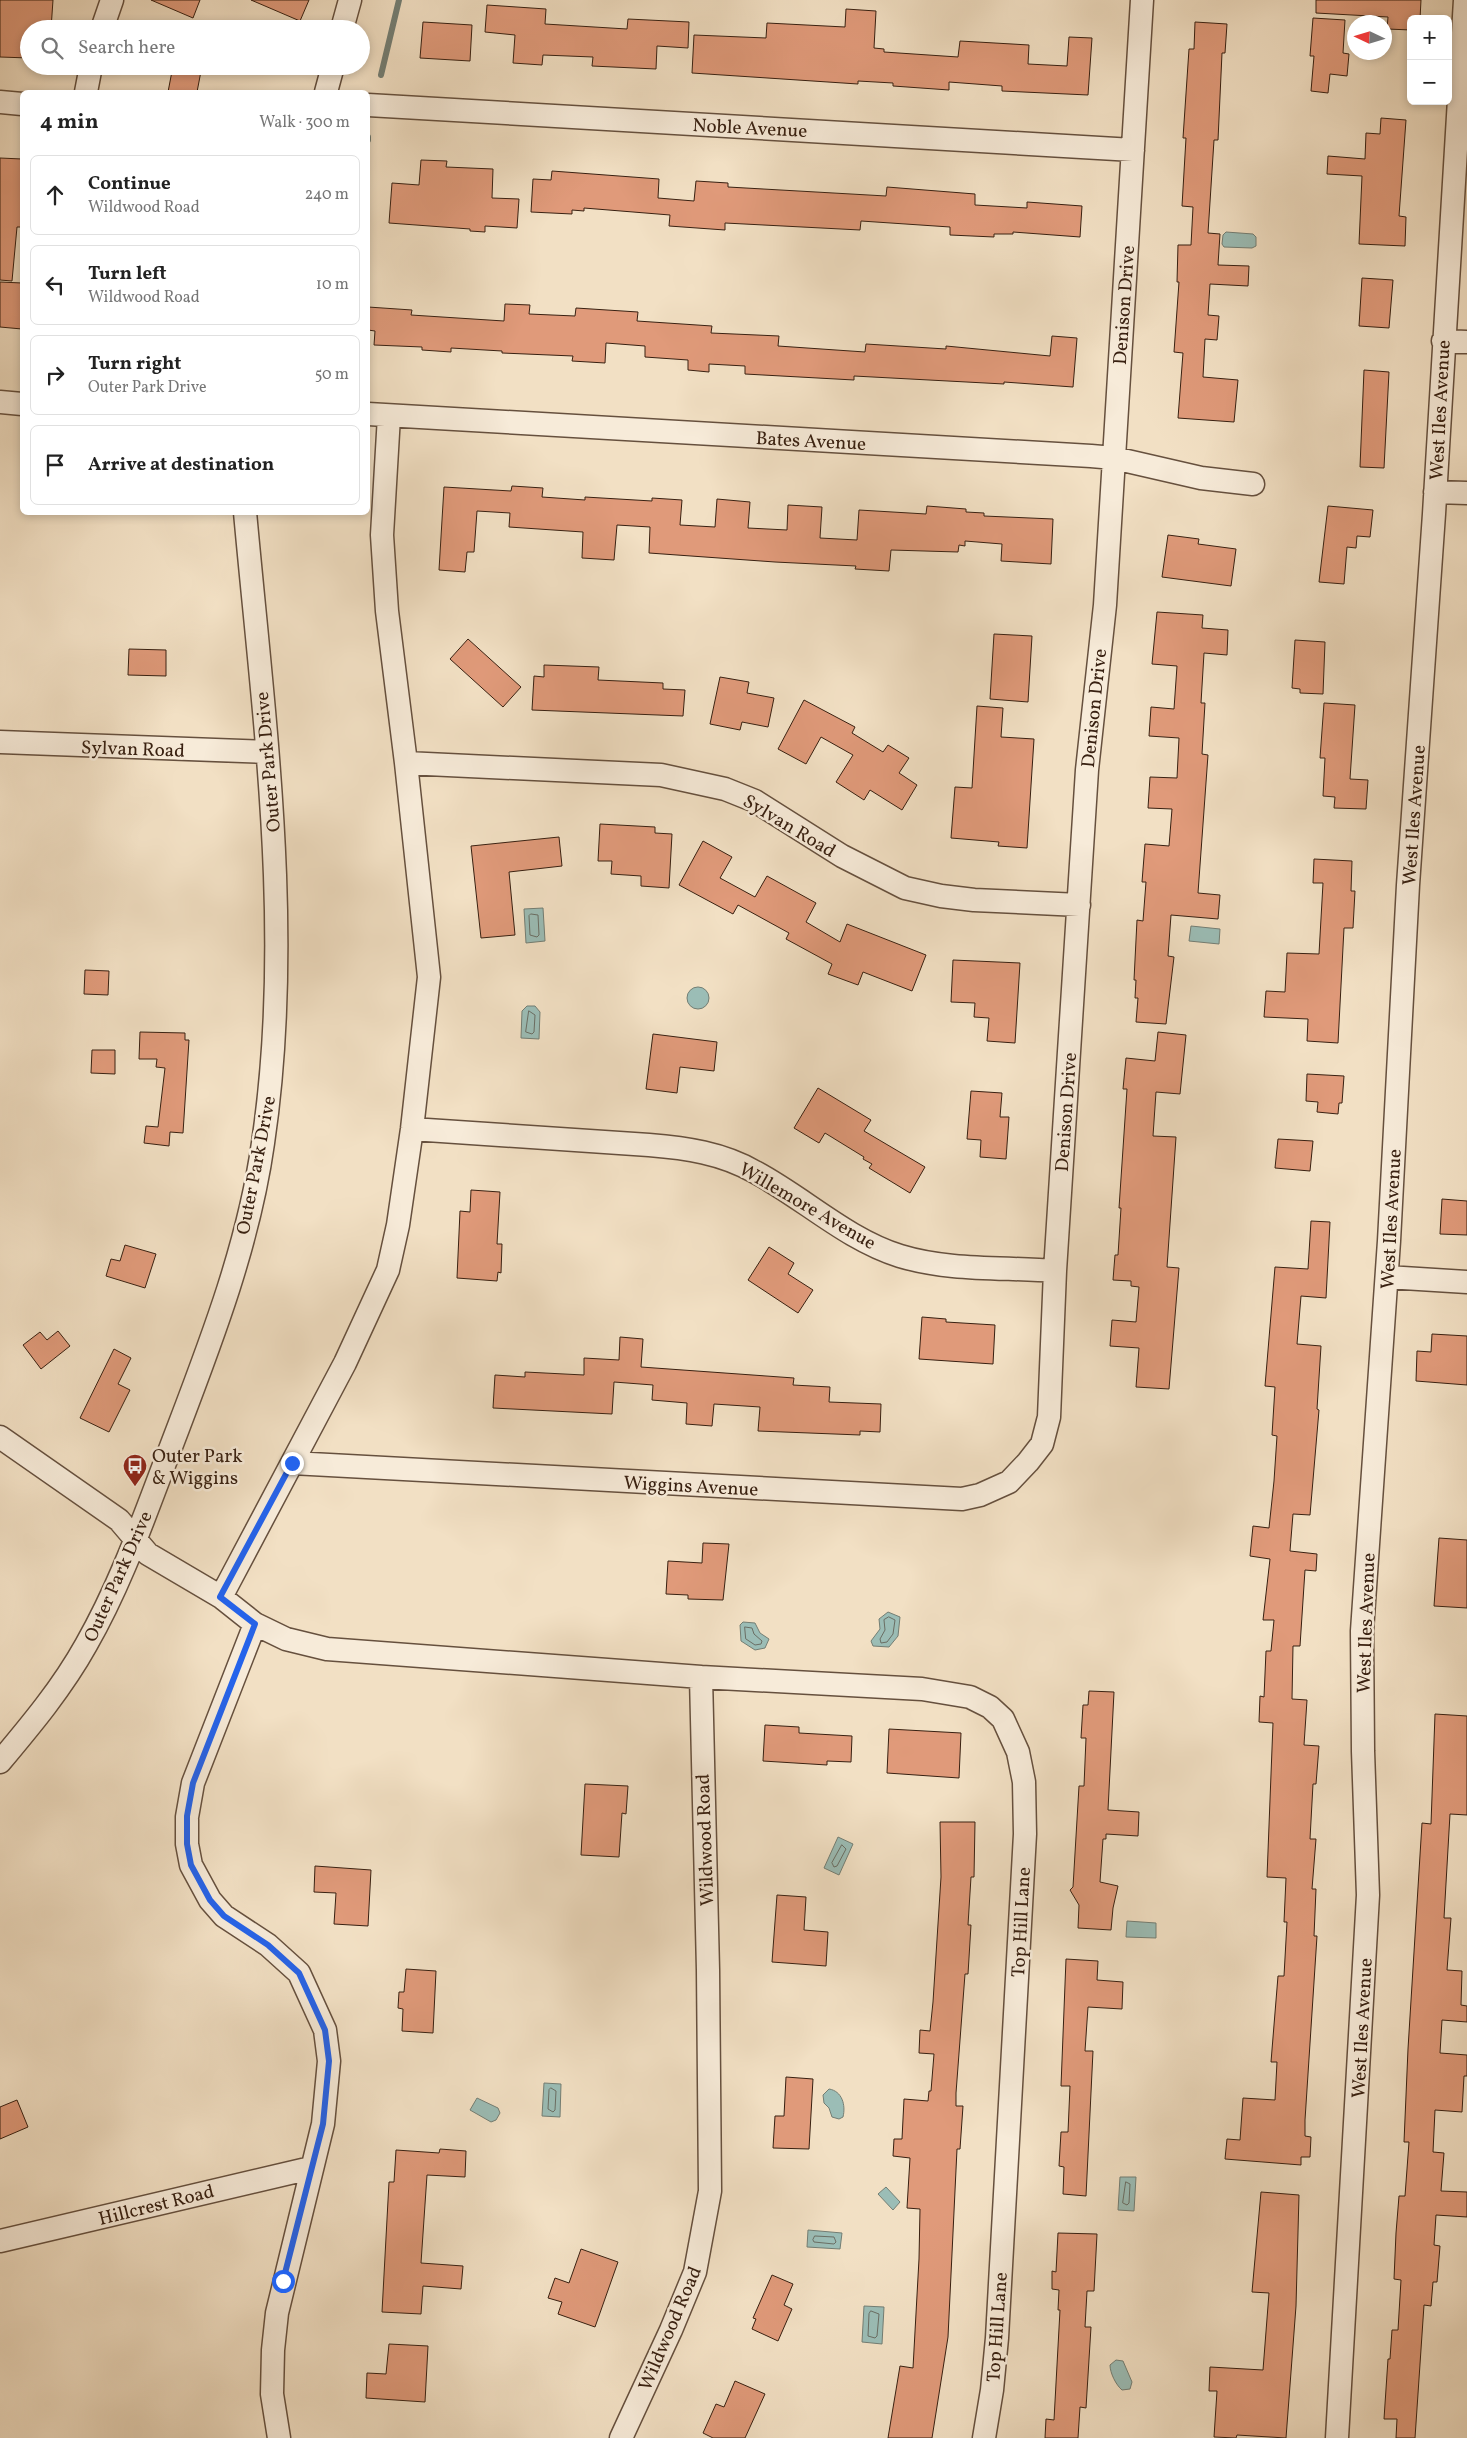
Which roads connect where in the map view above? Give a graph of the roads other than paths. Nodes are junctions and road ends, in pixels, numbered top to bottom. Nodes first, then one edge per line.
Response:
1 (112, 0) edge
2 (350, 0) edge
3 (1142, 0) edge
4 (1464, 0) edge
5 (105, 20) edge
6 (344, 20) edge
7 (90, 75) edge
8 (331, 75) edge
9 (86, 90) edge
10 (327, 90) edge
11 (0, 102) edge
12 (20, 104) edge
13 (370, 105) edge
14 (1133, 150) junction
15 (1443, 341) junction
16 (1467, 342) edge
17 (0, 402) edge
18 (20, 404) edge
19 (378, 415) edge
20 (1114, 458) junction
21 (1253, 484) dead end
22 (1435, 492) junction
23 (1467, 493) edge
24 (245, 515) edge
25 (0, 742) edge
26 (267, 752) junction
27 (406, 763) junction
28 (1079, 905) junction
29 (412, 1130) junction
30 (1055, 1271) junction
31 (1387, 1277) junction
32 (1467, 1282) edge
33 (1049, 1417) joint
34 (0, 1437) edge
35 (292, 1463) junction
36 (135, 1540) junction
37 (220, 1597) junction
38 (255, 1624) junction
39 (701, 1677) junction
40 (0, 1762) edge
41 (311, 2168) junction
42 (0, 2241) edge
43 (278, 2438) edge
44 (621, 2438) edge
45 (984, 2438) edge
46 (1337, 2438) edge

1 - 5 street
2 - 6 street
3 - 14 street, Denison Drive
4 - 15 street, West Iles Avenue
7 - 9 street
8 - 10 street
11 - 12 street
13 - 14 street, Noble Avenue
14 - 20 street, Denison Drive
15 - 16 street
15 - 22 street, West Iles Avenue
17 - 18 street
19 - 20 street, Bates Avenue
19 - 27 street
20 - 21 street, Bates Avenue
20 - 28 street, Denison Drive
22 - 23 street
22 - 31 street, West Iles Avenue
24 - 26 street, Outer Park Drive
25 - 26 street, Sylvan Road
26 - 36 street, Outer Park Drive
27 - 28 street, Sylvan Road
27 - 29 street
28 - 30 street, Denison Drive
29 - 30 street, Willemore Avenue
29 - 35 street
30 - 33 street, Denison Drive
31 - 32 street
31 - 46 street, West Iles Avenue
33 - 35 street, Wiggins Avenue
34 - 36 street
35 - 37 street
36 - 37 street
36 - 40 street, Outer Park Drive
37 - 38 street
38 - 39 street
38 - 41 street
39 - 44 street, Wildwood Road
39 - 45 street, Top Hill Lane
41 - 42 street, Hillcrest Road
41 - 43 street

